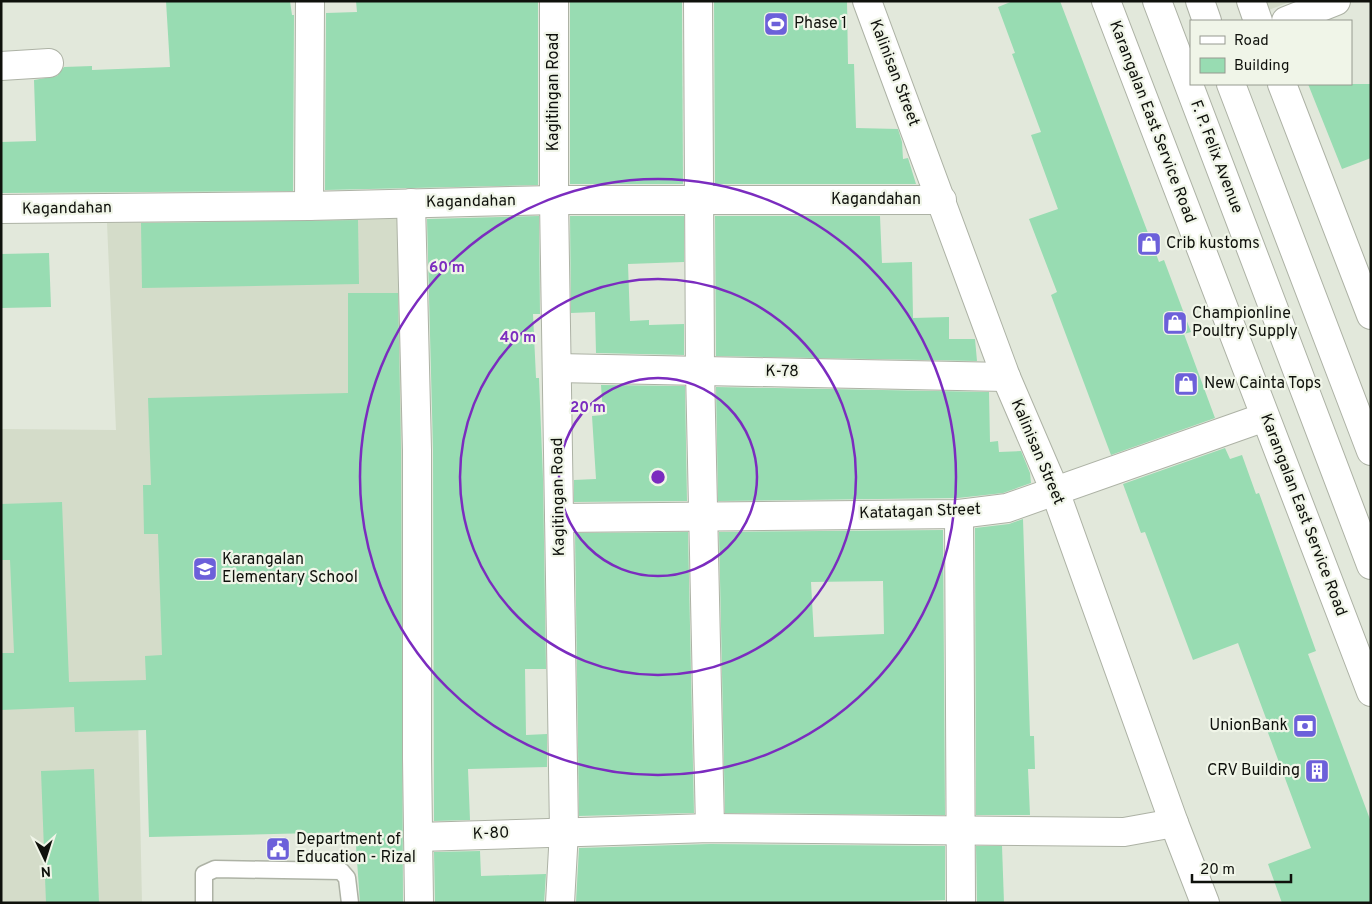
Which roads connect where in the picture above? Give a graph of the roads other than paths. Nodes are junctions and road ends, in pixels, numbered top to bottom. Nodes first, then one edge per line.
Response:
1 (310, 1) edge
2 (554, 1) edge
3 (698, 1) edge
4 (866, 1) edge
5 (1106, 1) edge
6 (1157, 1) edge
7 (1200, 1) edge
8 (1251, 1) edge
9 (1336, 1) edge
10 (1207, 20) edge
11 (1258, 20) edge
12 (1288, 20) edge
13 (49, 63) dead end
14 (1, 66) edge
15 (1231, 85) edge
16 (1282, 85) edge
17 (698, 199) junction
18 (554, 200) junction
19 (942, 200) junction
20 (410, 204) junction
21 (310, 206) junction
22 (1, 209) edge
23 (1371, 315) edge
24 (557, 368) junction
25 (700, 370) junction
26 (1006, 377) junction
27 (1265, 416) junction
28 (1371, 450) edge
29 (1055, 491) junction
30 (959, 514) junction
31 (703, 516) junction
32 (560, 518) junction
33 (1371, 565) edge
34 (1371, 692) edge
35 (1174, 823) junction
36 (710, 828) junction
37 (960, 831) junction
38 (564, 832) junction
39 (418, 837) junction
40 (204, 903) edge
41 (350, 903) edge
42 (419, 903) edge
43 (560, 903) edge
44 (961, 903) edge
45 (1205, 903) edge

1 - 21 street
2 - 18 street, Kagitingan Road
3 - 17 street
4 - 19 street, Kalinisan Street
5 - 27 street, Karangalan East Service Road
6 - 33 street, F. P. Felix Avenue
7 - 10 street
8 - 11 street
9 - 12 street
13 - 14 street
15 - 28 street
16 - 23 street
17 - 18 street, Kagandahan
17 - 19 street, Kagandahan
17 - 25 street
18 - 20 street, Kagandahan
18 - 24 street, Kagitingan Road
19 - 26 street, Kalinisan Street
20 - 21 street, Kagandahan
20 - 39 street
21 - 22 street, Kagandahan
24 - 25 street, K-78
24 - 32 street, Kagitingan Road
25 - 26 street, K-78
25 - 31 street
26 - 29 street, Kalinisan Street
27 - 29 street, Katatagan Street
27 - 34 street, Karangalan East Service Road
29 - 30 street, Katatagan Street
29 - 35 street, Kalinisan Street
30 - 31 street, Katatagan Street
30 - 37 street
31 - 32 street, Katatagan Street
31 - 36 street
32 - 38 street, Kagitingan Road
35 - 37 street, K-80
35 - 45 street, Kalinisan Street
36 - 37 street, K-80
36 - 38 street, K-80
37 - 44 street
38 - 39 street, K-80
38 - 43 street, Kagitingan Road
39 - 42 street
40 - 41 lane

